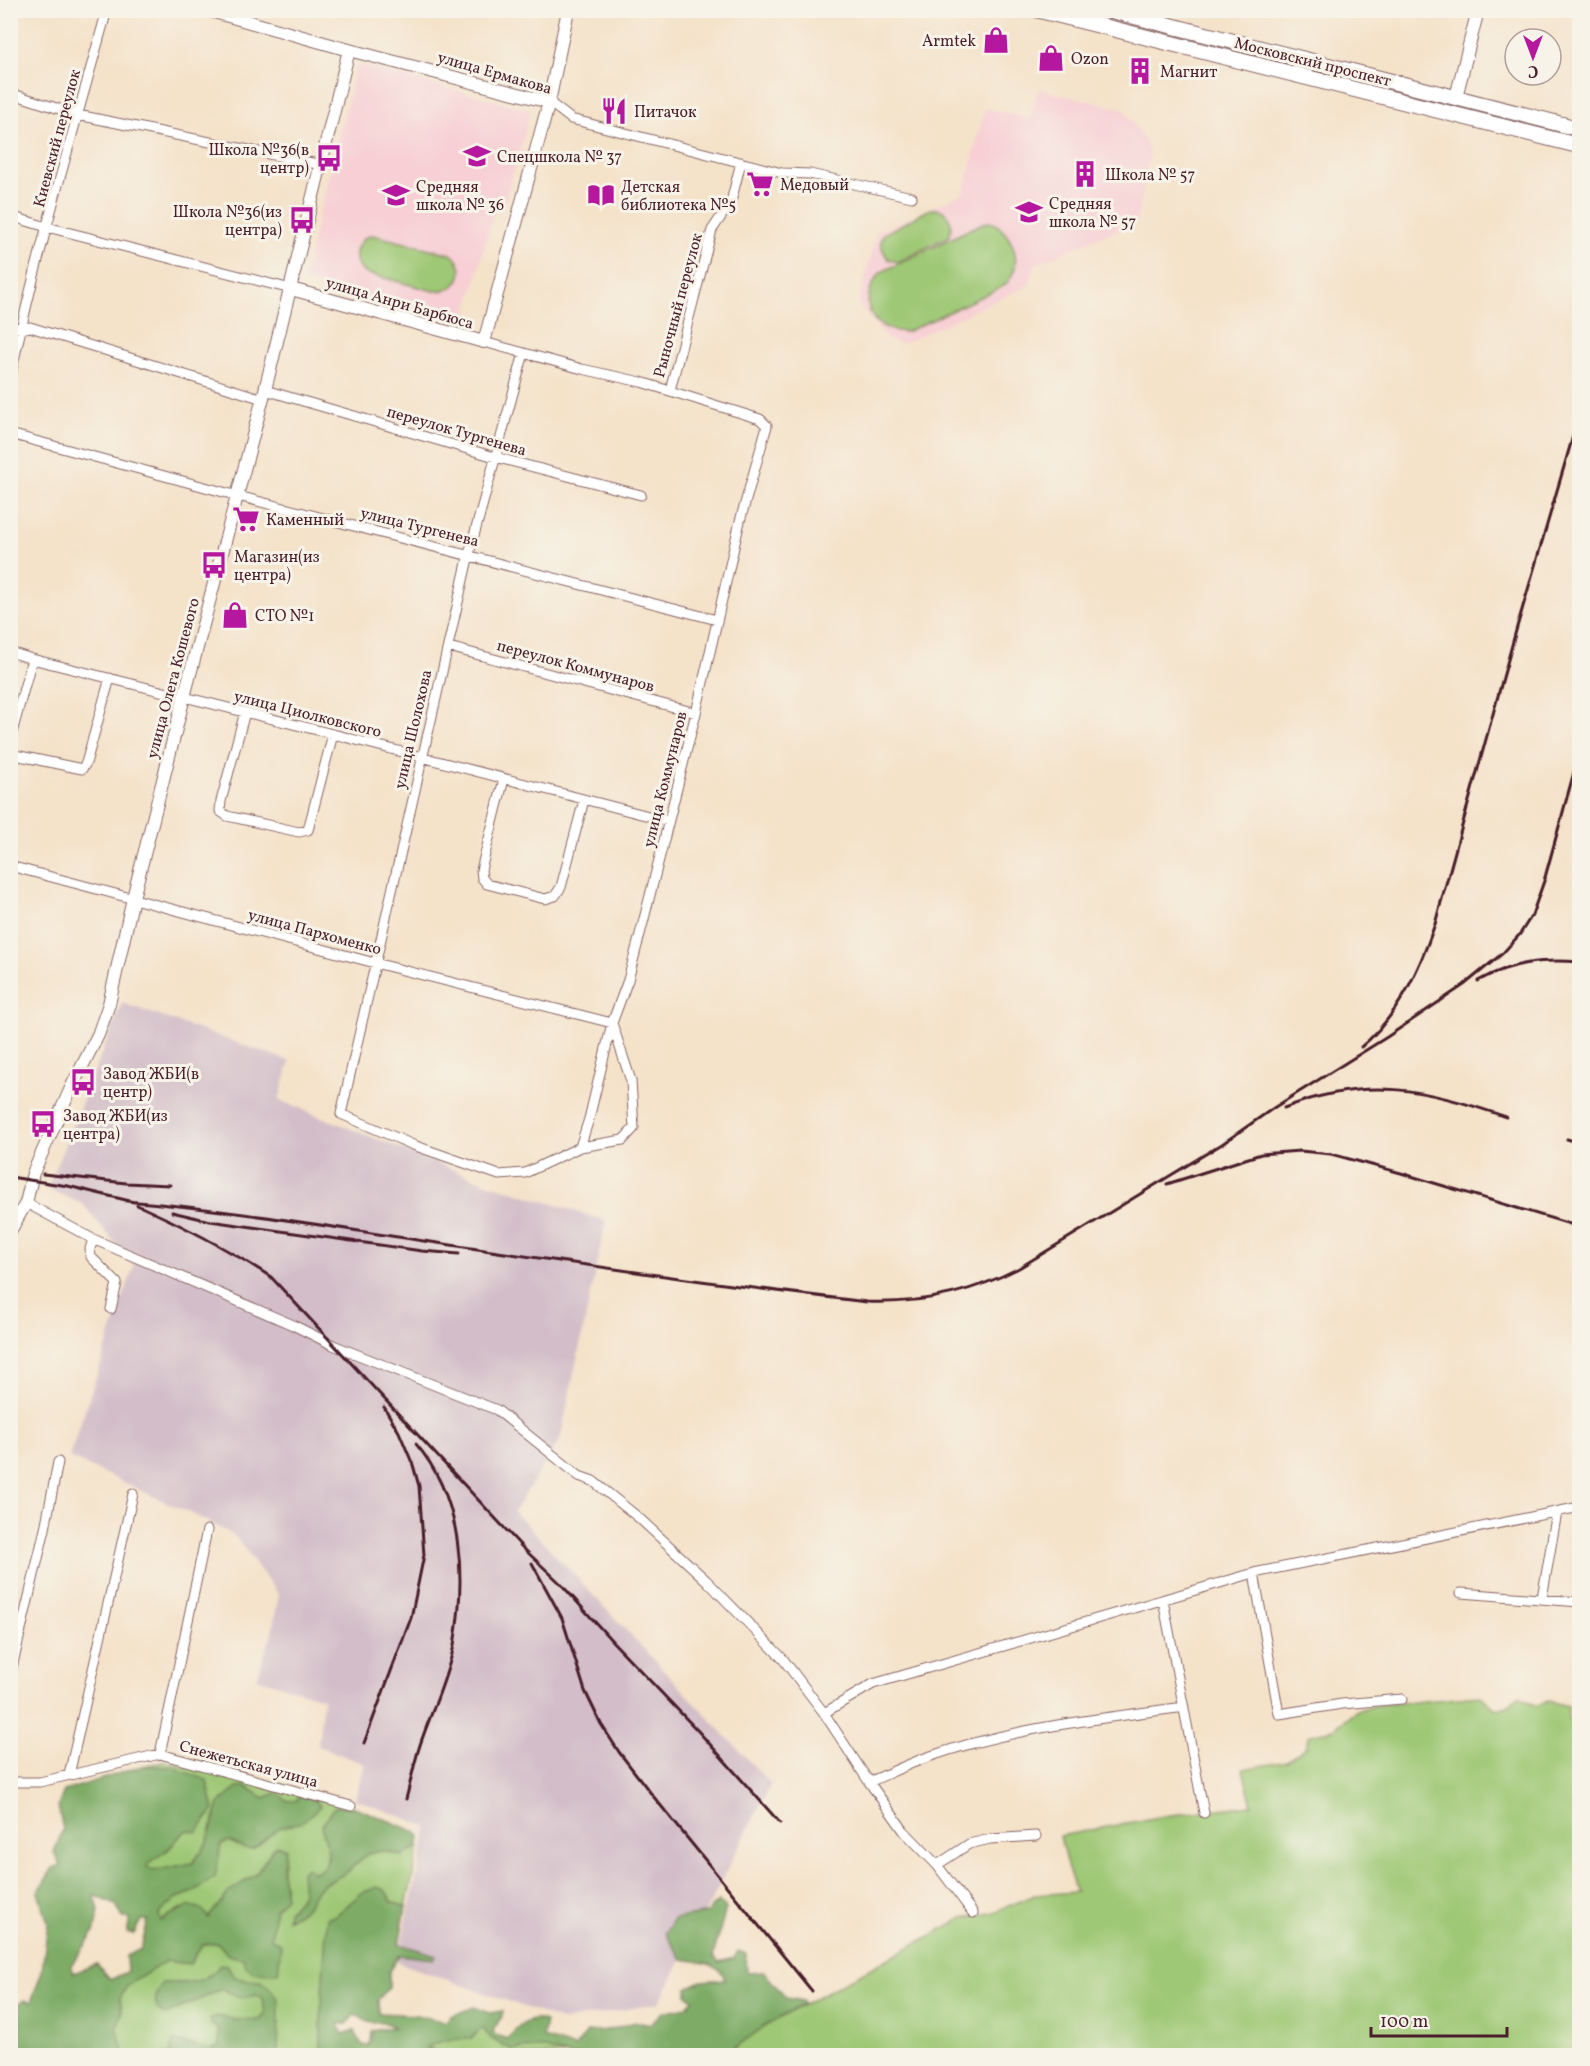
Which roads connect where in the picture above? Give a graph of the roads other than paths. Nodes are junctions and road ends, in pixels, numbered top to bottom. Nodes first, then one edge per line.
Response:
1 (107, 10) edge
2 (207, 10) edge
3 (568, 10) edge
4 (1038, 10) edge
5 (1109, 10) edge
6 (1478, 10) edge
7 (349, 50) junction
8 (1307, 61) junction
9 (1303, 77) junction
10 (10, 93) edge
11 (1456, 97) junction
12 (549, 102) junction
13 (78, 115) junction
14 (1580, 129) edge
15 (1580, 146) edge
16 (741, 162) junction
17 (322, 165) junction
18 (912, 197) dead end
19 (10, 216) edge
20 (47, 227) junction
21 (291, 289) junction
22 (10, 326) edge
23 (21, 329) junction
24 (484, 342) junction
25 (524, 353) junction
26 (10, 379) edge
27 (670, 390) junction
28 (264, 395) junction
29 (10, 434) edge
30 (765, 435) joint
31 (495, 457) junction
32 (641, 495) dead end
33 (238, 496) junction
34 (469, 554) junction
35 (717, 620) junction
36 (448, 647) junction
37 (10, 652) edge
38 (32, 659) junction
39 (110, 678) junction
40 (184, 697) junction
41 (245, 712) junction
42 (696, 714) junction
43 (333, 734) junction
44 (10, 740) edge
45 (10, 752) edge
46 (423, 757) junction
47 (504, 779) junction
48 (584, 800) junction
49 (668, 821) junction
50 (10, 866) edge
51 (133, 898) junction
52 (375, 963) junction
53 (612, 1023) junction
54 (580, 1148) junction
55 (26, 1203) junction
56 (10, 1231) edge
57 (93, 1239) junction
58 (111, 1309) dead end
59 (58, 1462) dead end
60 (134, 1494) dead end
61 (1580, 1507) edge
62 (1557, 1512) junction
63 (207, 1530) dead end
64 (1254, 1573) junction
65 (1461, 1593) dead end
66 (1542, 1598) junction
67 (1163, 1600) junction
68 (1580, 1602) edge
69 (10, 1676) edge
70 (1402, 1699) dead end
71 (1184, 1707) junction
72 (824, 1713) junction
73 (160, 1754) junction
74 (69, 1775) junction
75 (10, 1782) edge
76 (869, 1782) junction
77 (351, 1806) dead end
78 (1204, 1813) dead end
79 (1036, 1836) dead end
80 (937, 1866) junction
81 (973, 1913) dead end

1 - 13 street, Киевский переулок
2 - 7 street, улица Ермакова
3 - 12 street
4 - 9 main road, Московский проспект
5 - 8 main road, Московский проспект
6 - 11 street
7 - 12 street, улица Ермакова
7 - 17 street, улица Олега Кошевого
8 - 9 main road
8 - 11 main road, Московский проспект
9 - 15 main road, Московский проспект
10 - 13 street
11 - 14 main road, Московский проспект
12 - 16 street, улица Ермакова
12 - 24 street
13 - 17 street
13 - 20 street, Киевский переулок
16 - 18 street, улица Ермакова
16 - 27 street, Рыночный переулок
17 - 21 street, улица Олега Кошевого
19 - 20 street, улица Анри Барбюса
20 - 21 street, улица Анри Барбюса
20 - 23 street, Киевский переулок
21 - 24 street, улица Анри Барбюса
21 - 28 street, улица Олега Кошевого
22 - 23 street, переулок Тургенева
23 - 26 street, Киевский переулок
23 - 28 street, переулок Тургенева
24 - 25 street, улица Анри Барбюса
25 - 27 street, улица Анри Барбюса
25 - 31 street, улица Шолохова
27 - 30 street, улица Анри Барбюса
28 - 31 street, переулок Тургенева
28 - 33 street, улица Олега Кошевого
29 - 33 street, улица Тургенева
30 - 35 street, улица Коммунаров
31 - 32 street, переулок Тургенева
31 - 34 street, улица Шолохова
33 - 34 street, улица Тургенева
33 - 40 street, улица Олега Кошевого
34 - 35 street, улица Тургенева
34 - 36 street, улица Шолохова
35 - 42 street, улица Коммунаров
36 - 42 street, переулок Коммунаров
36 - 46 street, улица Шолохова
37 - 38 street, улица Циолковского
38 - 39 street, улица Циолковского
38 - 44 street
39 - 40 street, улица Циолковского
39 - 45 street
40 - 41 street, улица Циолковского
40 - 51 street, улица Олега Кошевого
41 - 43 street, улица Циолковского
41 - 43 street
42 - 49 street, улица Коммунаров
43 - 46 street, улица Циолковского
46 - 47 street, улица Циолковского
46 - 52 street, улица Шолохова
47 - 48 street, улица Циолковского
47 - 48 street
48 - 49 street, улица Циолковского
49 - 53 street, улица Коммунаров
50 - 51 street, улица Пархоменко
51 - 52 street, улица Пархоменко
51 - 55 street, улица Олега Кошевого
52 - 53 street, улица Пархоменко
52 - 54 street, улица Шолохова
53 - 54 street, улица Коммунаров
53 - 54 street
55 - 56 street, улица Олега Кошевого
55 - 57 street
57 - 58 street
57 - 72 street
59 - 69 street
60 - 74 street
61 - 62 street
62 - 64 street
62 - 66 street
63 - 73 street
64 - 67 street
64 - 70 street
65 - 66 street
66 - 68 street
67 - 71 street
67 - 72 street
71 - 76 street
71 - 78 street
72 - 76 street
73 - 74 street, Снежетьская улица
73 - 77 street, Снежетьская улица
74 - 75 street, Снежетьская улица
76 - 80 street
79 - 80 street
80 - 81 street

